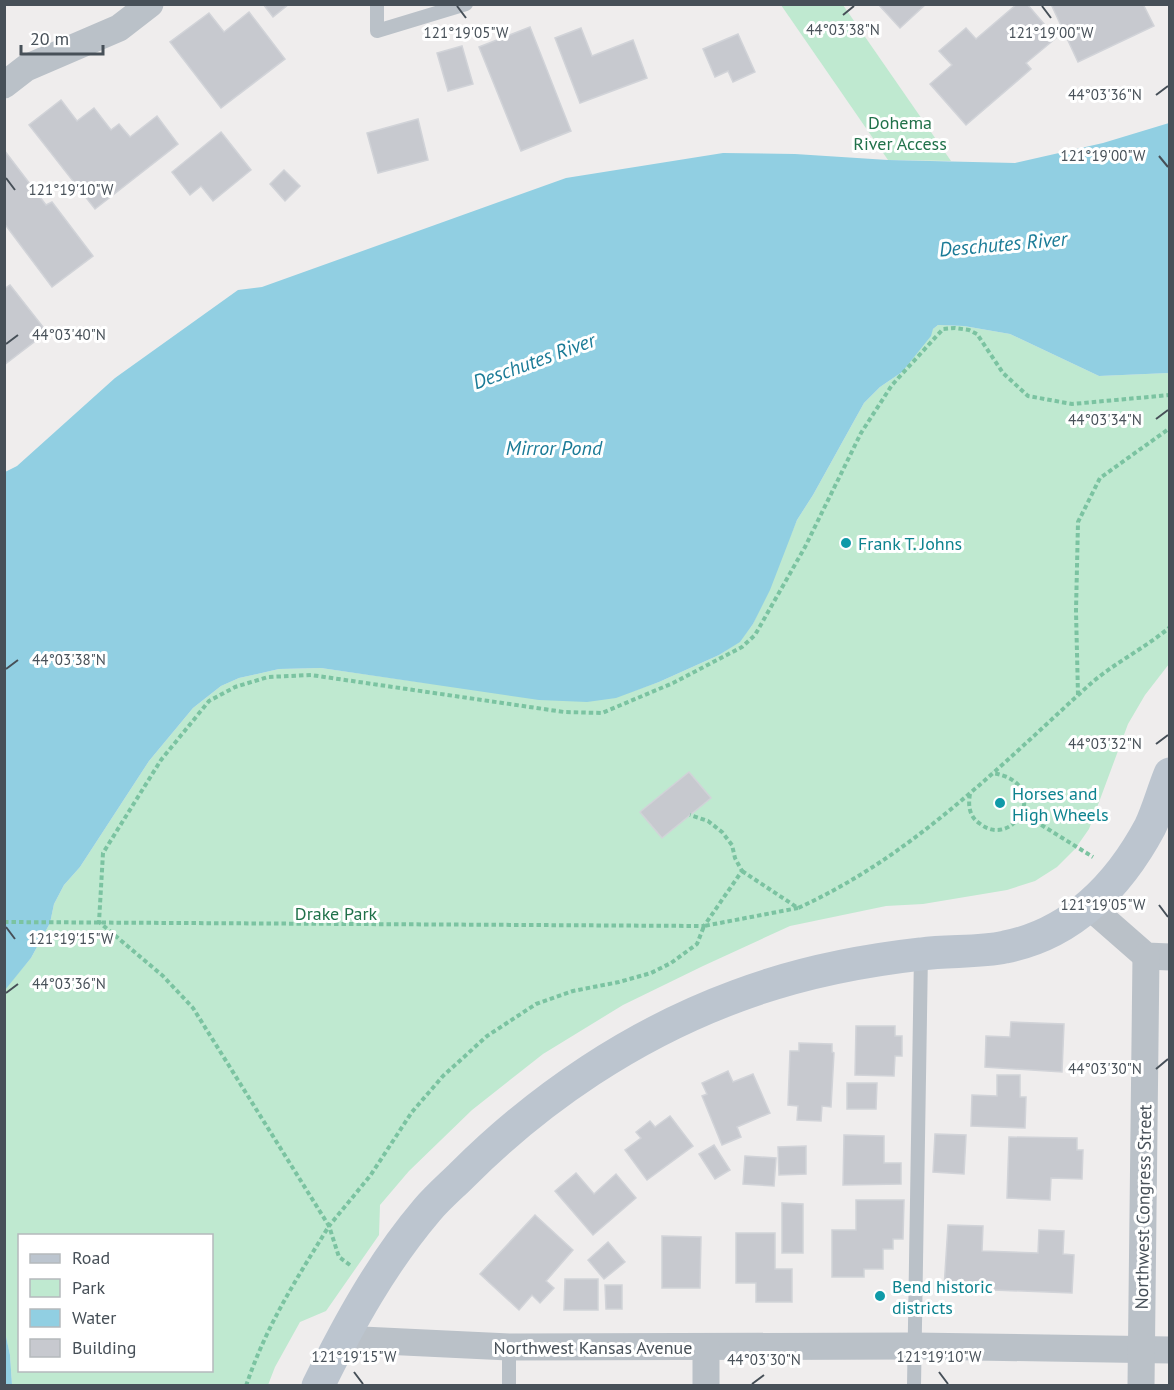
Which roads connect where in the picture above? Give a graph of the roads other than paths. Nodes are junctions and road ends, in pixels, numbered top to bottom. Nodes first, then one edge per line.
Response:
1 (150, 4) edge
2 (377, 4) edge
3 (466, 4) edge
4 (4, 85) edge
5 (1170, 774) edge
6 (1090, 907) junction
7 (921, 954) junction
8 (1158, 957) edge
9 (341, 1339) junction
10 (914, 1346) junction
11 (509, 1347) junction
12 (706, 1347) junction
13 (1141, 1350) junction
14 (1170, 1350) edge
15 (318, 1386) edge
16 (509, 1386) edge
17 (706, 1386) edge
18 (914, 1386) edge
19 (1141, 1386) edge

1 - 4 street
2 - 3 lane
5 - 6 street
6 - 7 street
6 - 8 street
7 - 9 street
7 - 10 lane
8 - 13 street, Northwest Congress Street
9 - 11 street, Northwest Kansas Avenue
9 - 15 street
10 - 12 street, Northwest Kansas Avenue
10 - 13 street, Northwest Kansas Avenue
10 - 18 lane
11 - 12 street, Northwest Kansas Avenue
11 - 16 lane
12 - 17 street
13 - 14 street, Northwest Kansas Avenue
13 - 19 street, Northwest Congress Street

